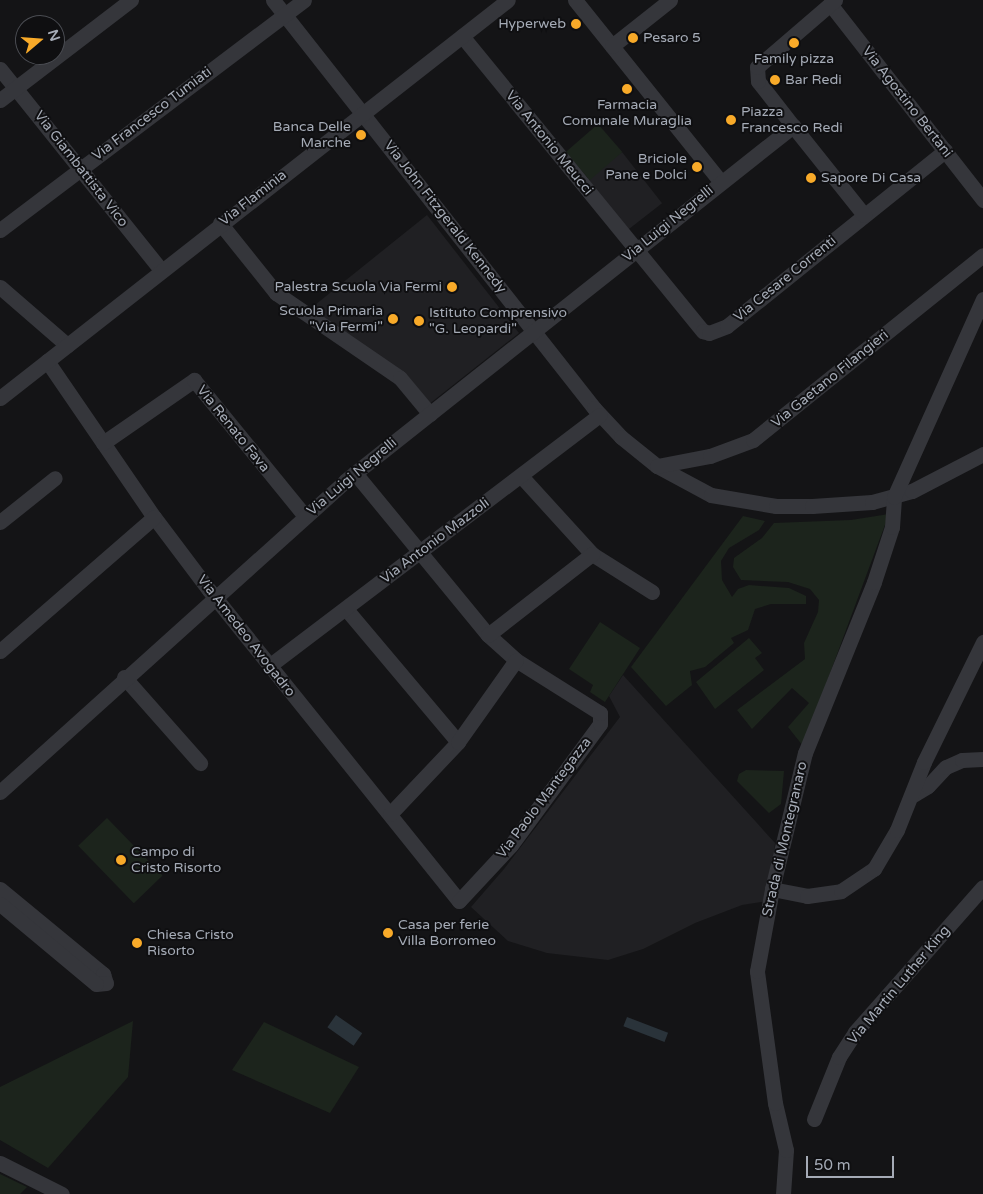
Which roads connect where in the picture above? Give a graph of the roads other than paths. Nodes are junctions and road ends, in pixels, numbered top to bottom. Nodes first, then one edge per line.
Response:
1 (131, 0) edge
2 (273, 0) edge
3 (304, 0) edge
4 (508, 0) edge
5 (575, 0) edge
6 (670, 0) edge
7 (833, 2) edge
8 (114, 5) edge
9 (285, 15) junction
10 (462, 36) junction
11 (612, 46) junction
12 (0, 70) edge
13 (16, 88) junction
14 (0, 100) edge
15 (363, 112) junction
16 (793, 126) junction
17 (945, 151) junction
18 (79, 169) junction
19 (720, 181) junction
20 (983, 200) edge
21 (864, 215) junction
22 (220, 223) junction
23 (0, 230) edge
24 (637, 249) junction
25 (983, 255) edge
26 (161, 270) junction
27 (0, 287) edge
28 (983, 299) edge
29 (534, 331) junction
30 (67, 346) junction
31 (47, 361) junction
32 (0, 398) edge
33 (430, 414) junction
34 (600, 415) junction
35 (104, 443) junction
36 (983, 454) edge
37 (657, 466) junction
38 (355, 473) junction
39 (521, 476) junction
40 (55, 478) dead end
41 (894, 497) junction
42 (305, 516) junction
43 (154, 517) junction
44 (0, 522) edge
45 (420, 553) junction
46 (592, 554) junction
47 (652, 592) dead end
48 (214, 596) junction
49 (346, 609) junction
50 (488, 635) junction
51 (983, 642) edge
52 (0, 651) edge
53 (516, 660) junction
54 (269, 666) junction
55 (124, 677) junction
56 (458, 742) junction
57 (983, 759) edge
58 (200, 763) dead end
59 (0, 792) edge
60 (913, 795) junction
61 (390, 814) junction
62 (983, 887) edge
63 (0, 889) edge
64 (772, 889) junction
65 (459, 900) joint
66 (0, 904) edge
67 (814, 1119) dead end
68 (0, 1163) edge
69 (62, 1194) edge
70 (783, 1194) edge

1 - 8 street
2 - 9 street, Via John Fitzgerald Kennedy
3 - 9 street, Via Francesco Tumiati
4 - 10 street, Via Flaminia
5 - 11 street
6 - 11 street
7 - 16 street
7 - 17 street, Via Agostino Bertani
8 - 13 street
9 - 15 street, Via John Fitzgerald Kennedy
9 - 18 street, Via Francesco Tumiati
10 - 15 street, Via Flaminia
10 - 24 street, Via Antonio Meucci
11 - 19 street
12 - 13 street, Via Giambattista Vico
13 - 14 street
13 - 18 street, Via Giambattista Vico
15 - 22 street, Via Flaminia
15 - 29 street, Via John Fitzgerald Kennedy
16 - 19 street
16 - 21 street
17 - 20 street, Via Agostino Bertani
17 - 21 street, Via Cesare Correnti
18 - 23 street, Via Francesco Tumiati
18 - 26 street, Via Giambattista Vico
19 - 24 street, Via Luigi Negrelli
21 - 24 street, Via Cesare Correnti
22 - 26 street, Via Flaminia
22 - 33 street
24 - 29 street, Via Luigi Negrelli
25 - 37 street, Via Gaetano Filangieri
26 - 30 street, Via Flaminia
27 - 30 street
28 - 41 street
29 - 33 street, Via Luigi Negrelli
29 - 34 street, Via John Fitzgerald Kennedy
30 - 31 street, Via Flaminia
31 - 32 street, Via Flaminia
31 - 35 street, Via Amedeo Avogadro
33 - 38 street, Via Luigi Negrelli
34 - 37 street, Via John Fitzgerald Kennedy
34 - 39 street, Via Antonio Mazzoli
35 - 42 street, Via Renato Fava
35 - 43 street, Via Amedeo Avogadro
36 - 41 street, Via John Fitzgerald Kennedy
37 - 41 street, Via John Fitzgerald Kennedy
38 - 42 street, Via Luigi Negrelli
38 - 45 street
39 - 45 street, Via Antonio Mazzoli
39 - 46 street
40 - 44 street
41 - 64 street, Strada di Montegranaro
42 - 48 street, Via Luigi Negrelli
43 - 48 street, Via Amedeo Avogadro
43 - 52 street
45 - 49 street, Via Antonio Mazzoli
45 - 50 street
46 - 47 street
46 - 50 street
48 - 54 street, Via Amedeo Avogadro
48 - 55 street, Via Luigi Negrelli
49 - 54 street, Via Antonio Mazzoli
49 - 56 street
50 - 53 street
51 - 60 street
53 - 56 street
53 - 65 street, Via Paolo Mantegazza
54 - 61 street, Via Amedeo Avogadro
55 - 58 street
55 - 59 street, Via Luigi Negrelli
56 - 61 street
57 - 60 street
60 - 64 street
61 - 65 street, Via Amedeo Avogadro
62 - 67 street, Via Martin Luther King
63 - 66 street
64 - 70 street, Strada di Montegranaro
68 - 69 street

